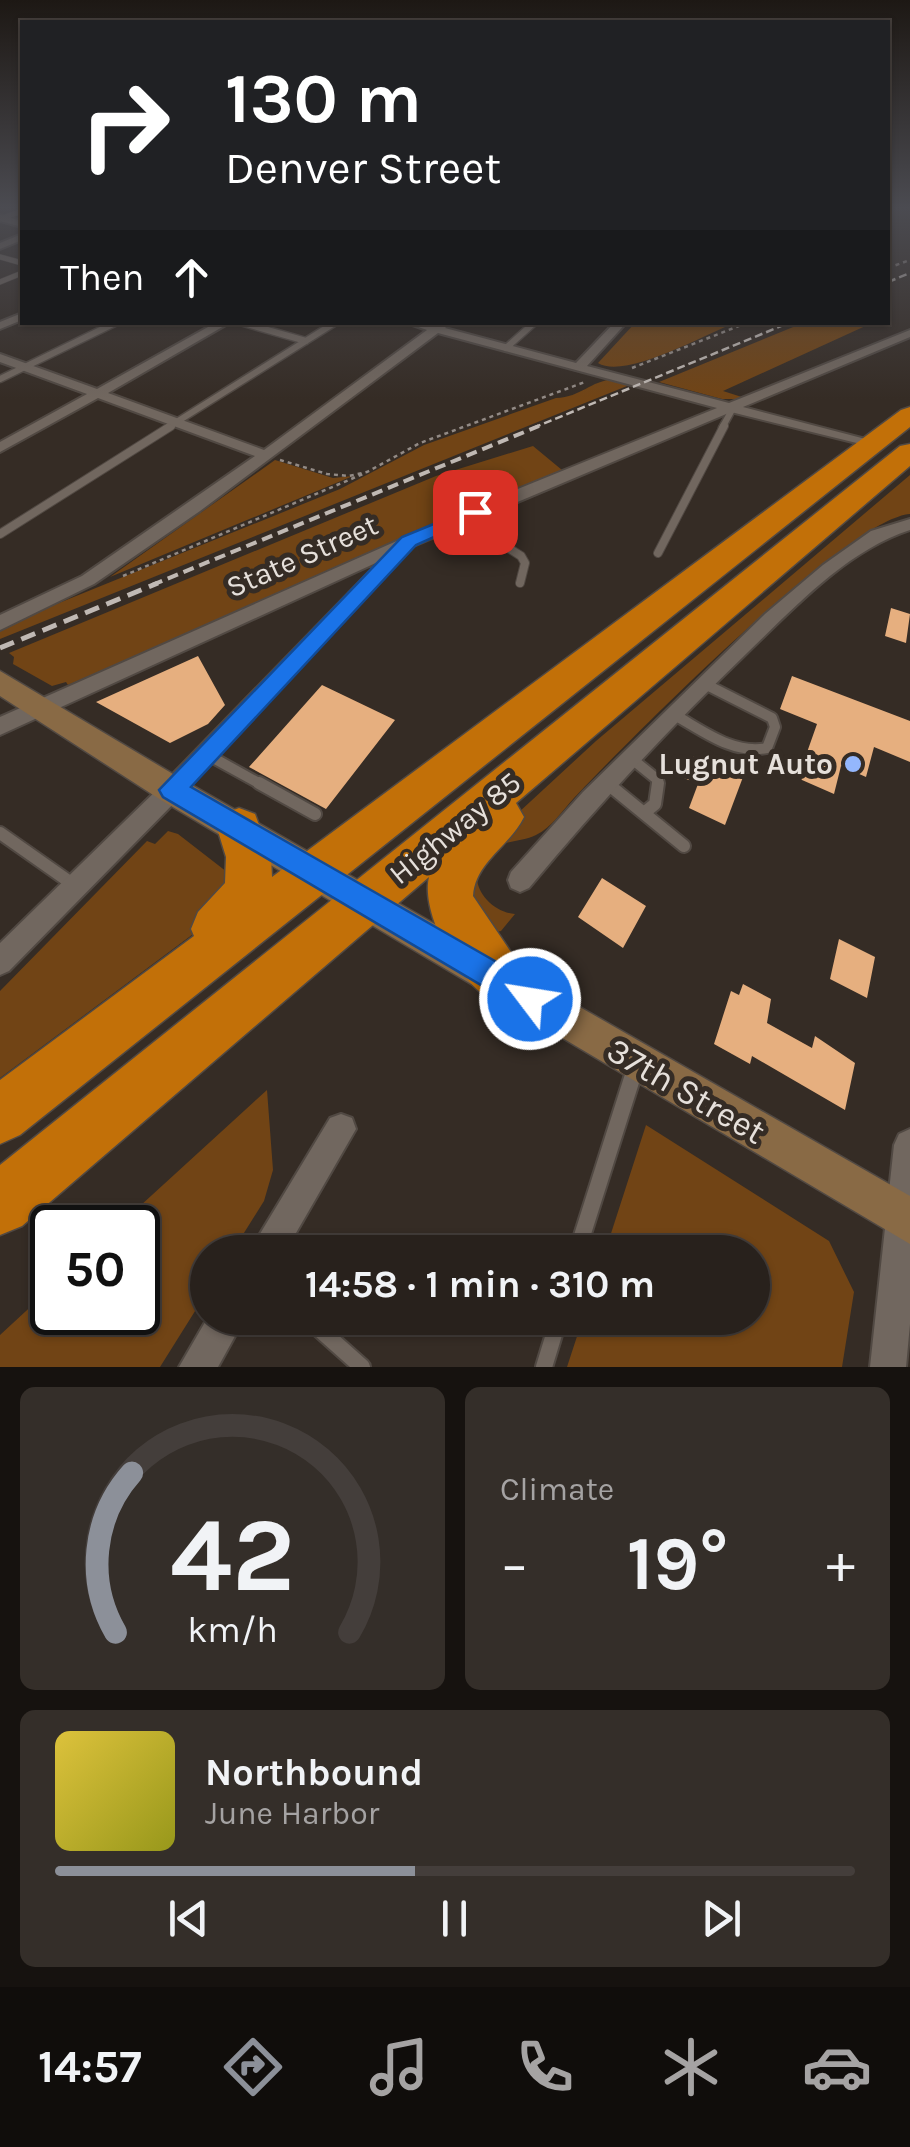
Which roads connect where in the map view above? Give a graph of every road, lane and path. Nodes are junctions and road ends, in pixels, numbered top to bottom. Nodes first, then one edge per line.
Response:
1 (110, 325) edge
2 (221, 325) edge
3 (250, 325) edge
4 (331, 325) edge
5 (532, 325) edge
6 (619, 325) edge
7 (741, 325) edge
8 (442, 326) edge
9 (910, 334) edge
10 (306, 341) junction
11 (506, 348) junction
12 (0, 358) edge
13 (580, 366) junction
14 (24, 367) junction
15 (613, 374) junction
16 (0, 379) edge
17 (98, 394) junction
18 (733, 408) junction
19 (910, 415) edge
20 (177, 422) junction
21 (0, 448) edge
22 (900, 452) edge
23 (265, 455) junction
24 (367, 472) junction
25 (462, 518) junction
26 (910, 524) edge
27 (0, 534) edge
28 (409, 541) junction
29 (658, 553) dead end
30 (88, 580) junction
31 (520, 583) dead end
32 (0, 624) edge
33 (0, 682) edge
34 (705, 684) junction
35 (42, 708) junction
36 (673, 714) junction
37 (0, 726) edge
38 (579, 727) junction
39 (206, 754) junction
40 (632, 759) junction
41 (608, 784) junction
42 (172, 790) junction
43 (644, 813) junction
44 (315, 814) dead end
45 (239, 828) junction
46 (0, 832) edge
47 (684, 846) dead end
48 (316, 872) junction
49 (520, 880) dead end
50 (75, 886) junction
51 (366, 901) junction
52 (0, 962) edge
53 (499, 980) junction
54 (637, 1063) junction
55 (0, 1094) edge
56 (0, 1115) edge
57 (340, 1129) dead end
58 (910, 1145) edge
59 (0, 1204) edge
60 (908, 1220) edge
61 (276, 1235) edge
62 (582, 1235) edge
63 (217, 1335) edge
64 (326, 1335) edge
65 (554, 1335) edge
66 (197, 1367) edge
67 (362, 1367) edge
68 (544, 1367) edge
69 (888, 1367) edge

1 - 14 lane
2 - 17 street
3 - 10 lane
4 - 10 lane
5 - 11 lane
6 - 13 street
7 - 15 path
8 - 11 street
8 - 23 street
9 - 18 street, State Street
10 - 20 lane
11 - 13 street
12 - 14 street
13 - 15 street
14 - 16 lane
14 - 17 street
15 - 18 street
15 - 24 path
17 - 20 street
17 - 21 street
18 - 22 street
18 - 25 street, State Street
18 - 29 lane
19 - 22 highway, Highway 85
20 - 23 street
20 - 27 lane
22 - 38 highway, Highway 85
22 - 48 highway, Highway 85
23 - 24 path
23 - 30 street
24 - 30 path
25 - 28 street, State Street
25 - 31 lane
26 - 34 street
28 - 35 street, State Street
28 - 39 street
30 - 32 street
33 - 35 main road, 37th Street
34 - 36 street
34 - 36 lane
35 - 37 street, State Street
35 - 42 main road, 37th Street
36 - 40 street
38 - 51 highway, Highway 85
38 - 53 highway
39 - 42 street
39 - 44 lane
40 - 41 street
40 - 43 lane
41 - 43 lane
41 - 49 street
42 - 45 main road, 37th Street
42 - 50 street
43 - 47 lane
45 - 48 main road, 37th Street
45 - 55 highway
46 - 50 lane
48 - 51 main road, 37th Street
48 - 56 highway, Highway 85
50 - 52 street
51 - 53 main road, 37th Street
51 - 59 highway, Highway 85
53 - 54 main road, 37th Street
54 - 60 main road, 37th Street
54 - 62 lane
57 - 61 street
58 - 60 street
60 - 69 street
63 - 66 street
64 - 67 lane
65 - 68 lane

